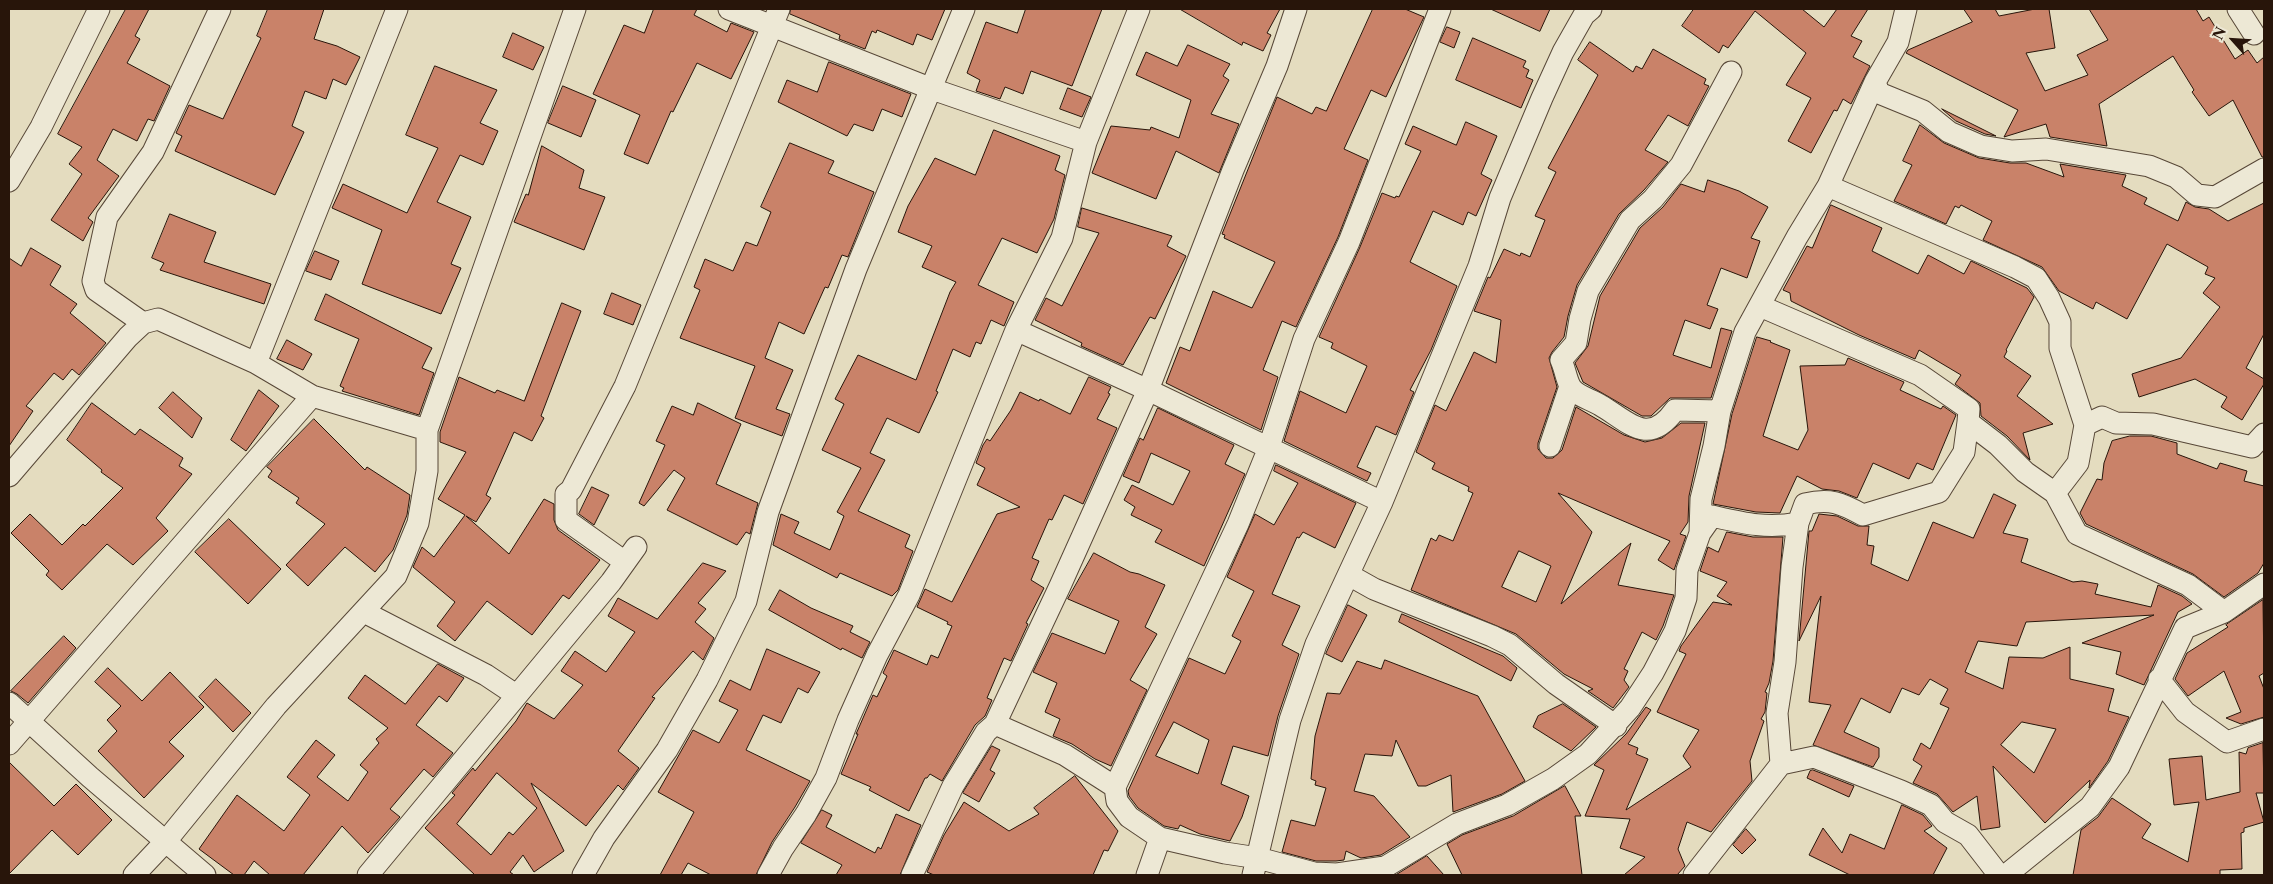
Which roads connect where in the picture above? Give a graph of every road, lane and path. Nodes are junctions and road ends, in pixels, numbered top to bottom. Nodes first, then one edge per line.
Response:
1 (98, 9) edge
2 (220, 9) edge
3 (397, 9) edge
4 (575, 9) edge
5 (729, 9) edge
6 (964, 9) edge
7 (1139, 9) edge
8 (1296, 9) edge
9 (1440, 9) edge
10 (1906, 9) edge
11 (2238, 9) edge
12 (1585, 11) edge
13 (776, 17) edge
14 (2254, 34) dead end
15 (1732, 72) dead end
16 (1875, 82) junction
17 (932, 90) junction
18 (1086, 142) junction
19 (2264, 169) edge
20 (9, 181) edge
21 (1828, 186) junction
22 (1760, 306) junction
23 (143, 323) junction
24 (1016, 330) junction
25 (256, 363) junction
26 (1570, 386) junction
27 (1148, 390) junction
28 (312, 396) junction
29 (1720, 411) junction
30 (1968, 422) junction
31 (2085, 425) junction
32 (427, 430) junction
33 (2264, 434) edge
34 (1550, 446) dead end
35 (1268, 450) junction
36 (9, 476) edge
37 (2054, 493) junction
38 (1382, 502) junction
39 (1798, 522) junction
40 (1700, 533) junction
41 (1349, 575) junction
42 (2264, 584) edge
43 (364, 612) junction
44 (2224, 612) junction
45 (2159, 679) junction
46 (516, 695) junction
47 (9, 703) edge
48 (28, 721) junction
49 (995, 724) junction
50 (1616, 726) junction
51 (2264, 729) edge
52 (9, 744) edge
53 (1781, 764) junction
54 (1115, 787) junction
55 (1160, 838) junction
56 (166, 841) junction
57 (1256, 866) edge
58 (1385, 871) edge
59 (134, 875) edge
60 (205, 875) edge
61 (368, 875) edge
62 (583, 875) edge
63 (768, 875) edge
64 (912, 875) edge
65 (1147, 875) edge
66 (1694, 875) edge
67 (1999, 875) edge
68 (2006, 875) edge

1 - 20 street
2 - 23 street
3 - 25 street
4 - 32 street
5 - 13 street
6 - 17 street
7 - 18 street
8 - 27 street
9 - 35 street
10 - 16 street
11 - 14 street
12 - 38 street
13 - 17 street
13 - 46 street
15 - 26 street
16 - 19 street
16 - 21 street
17 - 18 street
17 - 62 street
18 - 24 street
21 - 22 street
21 - 31 street
22 - 29 street
22 - 30 street
23 - 25 street
23 - 36 street
24 - 27 street
24 - 63 street
25 - 28 street
26 - 29 street
26 - 34 street
27 - 35 street
27 - 49 street
28 - 32 street
28 - 48 street
29 - 40 street
30 - 37 street
30 - 39 street
31 - 33 street
31 - 37 street
32 - 43 street
35 - 38 street
35 - 54 street
37 - 44 street
38 - 41 street
39 - 40 street
39 - 53 street
40 - 50 street
41 - 50 street
41 - 57 street
42 - 44 street
43 - 46 street
43 - 56 street
44 - 45 street
45 - 51 street
45 - 68 street
46 - 61 street
47 - 48 street
48 - 52 street
48 - 56 street
49 - 54 street
49 - 64 street
50 - 58 street
53 - 66 street
53 - 67 street
54 - 55 street
55 - 57 street
55 - 65 street
56 - 59 street
56 - 60 street
57 - 58 street

